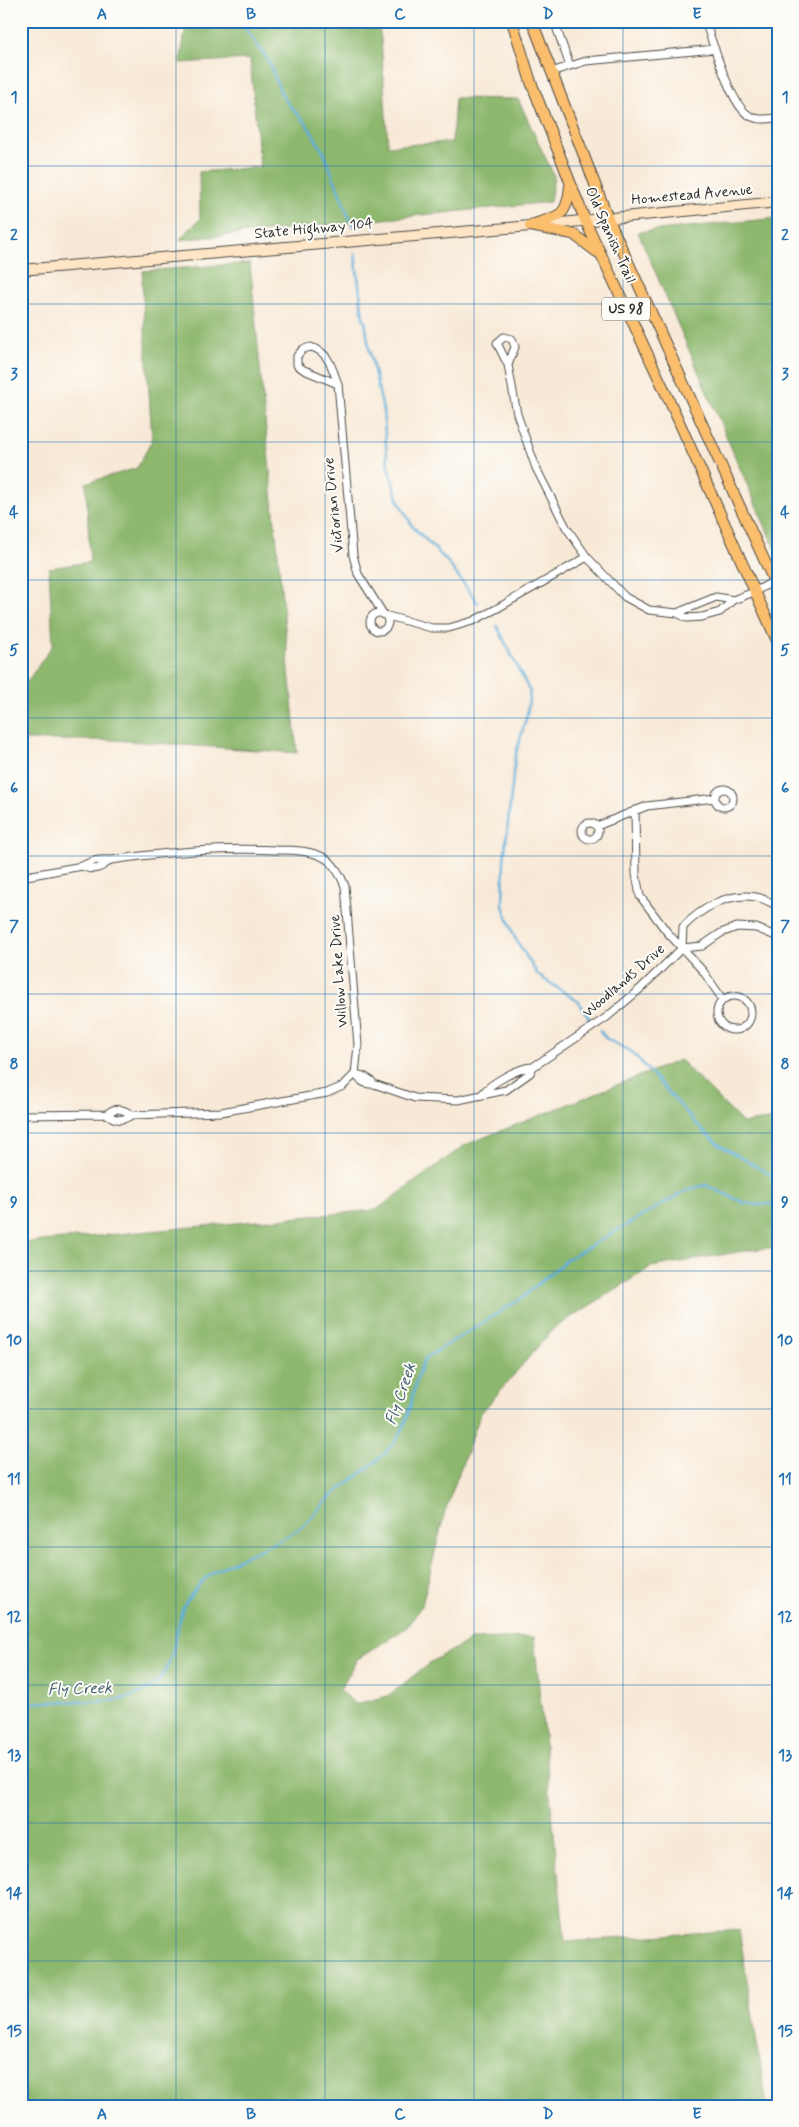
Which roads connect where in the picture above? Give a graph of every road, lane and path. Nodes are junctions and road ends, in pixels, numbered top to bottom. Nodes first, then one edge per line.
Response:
1 (512, 21) edge
2 (532, 21) edge
3 (554, 21) edge
4 (705, 21) edge
5 (715, 49) junction
6 (570, 66) junction
7 (551, 72) junction
8 (778, 118) edge
9 (570, 182) junction
10 (778, 202) edge
11 (608, 218) junction
12 (585, 220) junction
13 (530, 226) junction
14 (600, 254) junction
15 (21, 270) edge
16 (508, 365) dead end
17 (338, 384) junction
18 (587, 557) junction
19 (776, 586) edge
20 (754, 592) junction
21 (733, 600) junction
22 (677, 613) junction
23 (778, 643) edge
24 (715, 798) dead end
25 (635, 810) junction
26 (597, 826) dead end
27 (21, 877) edge
28 (778, 906) edge
29 (778, 937) edge
30 (682, 948) junction
31 (723, 1000) junction
32 (533, 1067) junction
33 (355, 1074) junction
34 (482, 1094) junction
35 (107, 1114) junction
36 (21, 1115) edge
37 (132, 1115) junction

1 - 9 main road, Old Spanish Trail / US 98
2 - 7 main road, Old Spanish Trail / US 98
3 - 6 street
4 - 5 street
5 - 6 street
5 - 8 street
6 - 7 street
7 - 11 main road, Old Spanish Trail / US 98
9 - 12 main road, Old Spanish Trail / US 98
9 - 13 main road
10 - 11 main road, Homestead Avenue
11 - 12 main road, State Highway 104
11 - 19 main road, Old Spanish Trail / US 98
12 - 13 main road, State Highway 104
12 - 14 main road, Old Spanish Trail / US 98
13 - 14 main road
13 - 15 main road, State Highway 104
14 - 20 main road, Old Spanish Trail / US 98
16 - 18 street
17 - 17 street, Victorian Drive
17 - 18 street, Victorian Drive
18 - 22 street
19 - 20 street
20 - 21 street
20 - 23 main road, US 98
21 - 22 street
21 - 22 street
24 - 25 street
25 - 26 street
25 - 30 street
27 - 33 street, Willow Lake Drive
28 - 30 street, Woodlands Drive
29 - 30 street, Woodlands Drive
30 - 31 street
30 - 32 street, Woodlands Drive
31 - 31 street
32 - 34 street, Woodlands Drive
32 - 34 street, Woodlands Drive
33 - 34 street, Woodlands Drive
33 - 37 street
35 - 36 street
35 - 37 street
35 - 37 street

